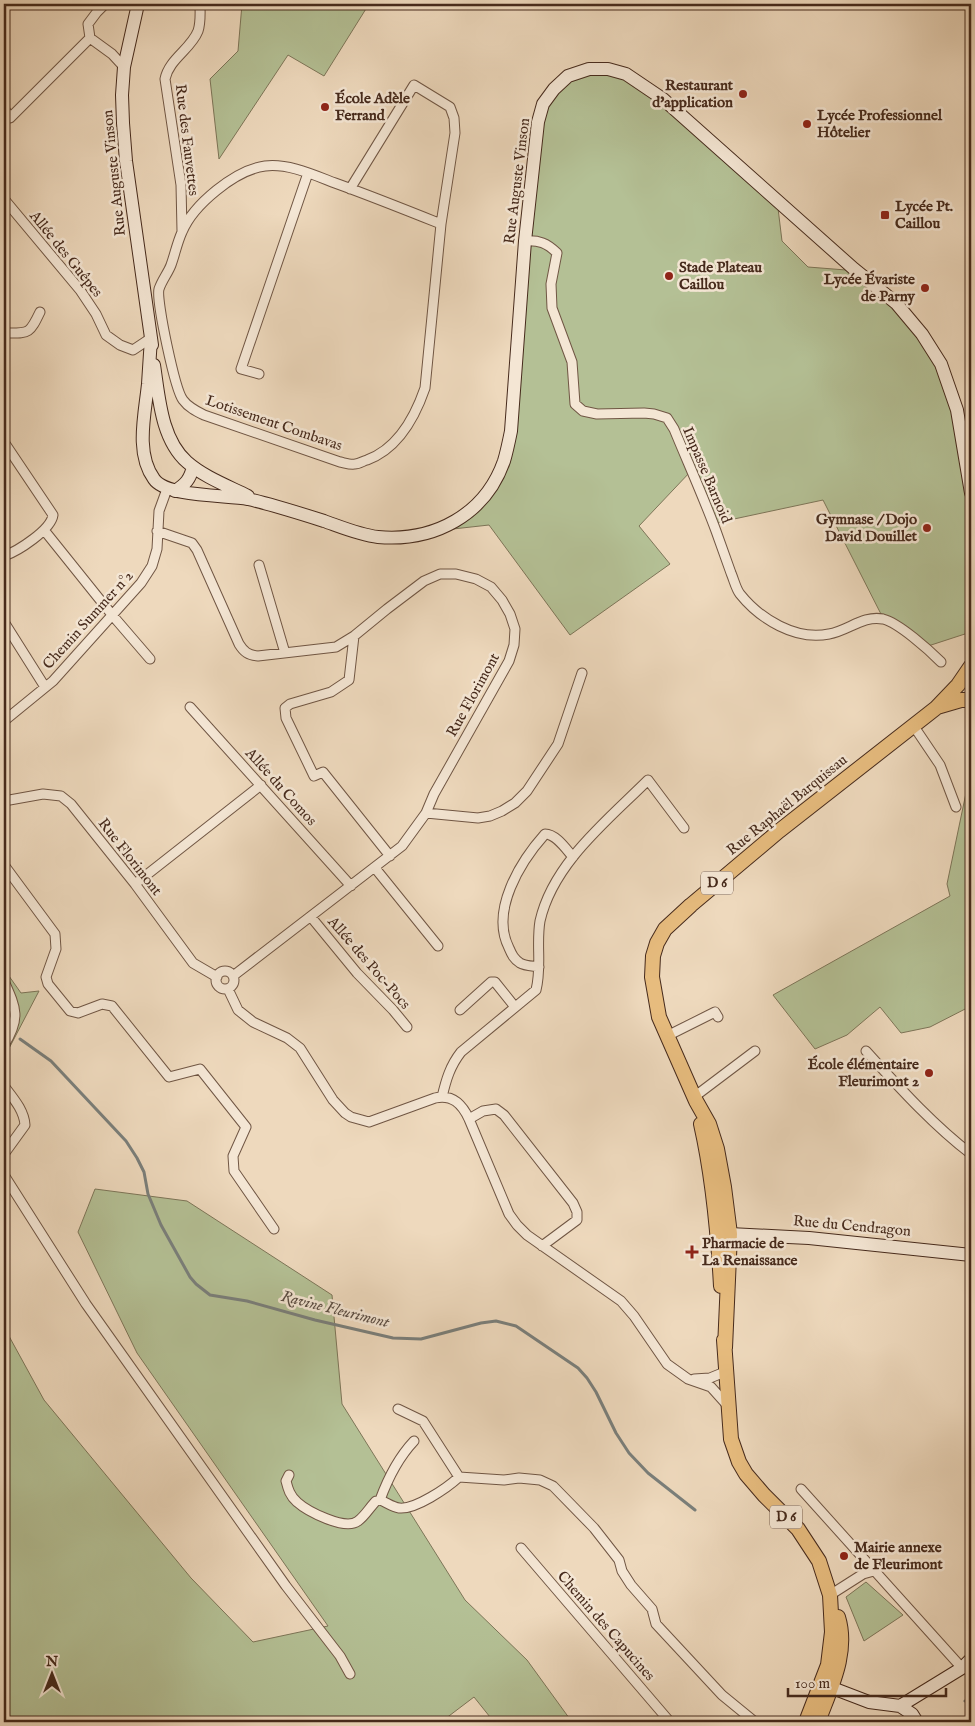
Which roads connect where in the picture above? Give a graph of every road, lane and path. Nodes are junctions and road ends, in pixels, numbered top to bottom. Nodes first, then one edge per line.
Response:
1 (105, 4) edge
2 (138, 4) edge
3 (200, 4) edge
4 (90, 38) junction
5 (124, 67) junction
6 (4, 111) edge
7 (308, 173) junction
8 (350, 188) junction
9 (4, 199) edge
10 (441, 224) junction
11 (182, 231) junction
12 (525, 241) junction
13 (143, 285) junction
14 (159, 290) junction
15 (40, 312) dead end
16 (162, 312) junction
17 (4, 333) edge
18 (150, 333) junction
19 (259, 374) dead end
20 (143, 429) junction
21 (171, 441) junction
22 (4, 442) edge
23 (193, 467) junction
24 (171, 490) junction
25 (971, 494) edge
26 (262, 502) junction
27 (44, 530) junction
28 (157, 531) junction
29 (4, 556) edge
30 (259, 565) dead end
31 (113, 616) junction
32 (4, 622) edge
33 (354, 636) junction
34 (285, 653) junction
35 (150, 659) dead end
36 (941, 662) dead end
37 (971, 667) edge
38 (582, 673) dead end
39 (971, 682) edge
40 (45, 687) junction
41 (971, 700) edge
42 (190, 706) dead end
43 (936, 708) junction
44 (4, 721) edge
45 (914, 725) junction
46 (261, 785) junction
47 (4, 801) edge
48 (956, 807) dead end
49 (426, 813) junction
50 (684, 828) dead end
51 (390, 856) junction
52 (573, 857) junction
53 (4, 865) edge
54 (375, 868) junction
55 (135, 884) junction
56 (351, 886) junction
57 (311, 917) junction
58 (438, 946) dead end
59 (539, 968) junction
60 (217, 976) junction
61 (233, 976) junction
62 (4, 981) edge
63 (228, 989) junction
64 (514, 1007) junction
65 (460, 1010) dead end
66 (718, 1017) dead end
67 (407, 1027) dead end
68 (667, 1036) junction
69 (4, 1045) edge
70 (755, 1051) dead end
71 (866, 1051) dead end
72 (4, 1086) edge
73 (442, 1097) junction
74 (695, 1099) junction
75 (469, 1119) junction
76 (4, 1154) edge
77 (971, 1154) edge
78 (4, 1175) edge
79 (274, 1229) dead end
80 (730, 1234) junction
81 (542, 1246) junction
82 (971, 1255) edge
83 (725, 1348) junction
84 (727, 1371) junction
85 (688, 1379) junction
86 (728, 1406) junction
87 (398, 1409) dead end
88 (414, 1441) dead end
89 (288, 1475) dead end
90 (460, 1477) junction
91 (801, 1489) dead end
92 (380, 1500) junction
93 (521, 1548) dead end
94 (874, 1571) junction
95 (831, 1598) junction
96 (967, 1664) edge
97 (350, 1674) dead end
98 (827, 1685) junction
99 (900, 1706) junction
100 (670, 1722) edge
101 (755, 1722) edge
102 (806, 1722) edge
103 (818, 1722) edge
104 (917, 1722) edge

1 - 4 street
2 - 5 main road, Rue Auguste Vinson
3 - 11 street, Rue des Fauvettes
4 - 5 street
4 - 6 street
5 - 13 main road, Rue Auguste Vinson
7 - 8 street
7 - 11 street
7 - 19 street
8 - 10 street
8 - 10 street, Lotissement Combavas
9 - 18 street, Allée des Guêpes
10 - 16 street, Lotissement Combavas
11 - 14 street
12 - 25 main road, Rue Auguste Vinson
12 - 26 main road, Rue Auguste Vinson
12 - 36 street, Impasse Barnoid
13 - 14 street
13 - 18 main road, Rue Auguste Vinson
14 - 16 street, Lotissement Combavas
15 - 17 street
16 - 18 street
18 - 20 main road, Rue Auguste Vinson
18 - 21 main road, Rue Auguste Vinson
20 - 21 main road
20 - 24 main road, Rue Auguste Vinson
21 - 23 main road, Rue Auguste Vinson
22 - 27 street
23 - 24 main road
23 - 26 main road, Rue Auguste Vinson
24 - 26 main road, Rue Auguste Vinson
24 - 28 street, Chemin Summer n°2
27 - 29 street
27 - 31 street
28 - 31 street, Chemin Summer n°2
28 - 34 street, Rue Florimont
30 - 34 street
31 - 35 street
31 - 40 street, Chemin Summer n°2
32 - 40 street
33 - 34 street, Rue Florimont
33 - 49 street, Rue Florimont
33 - 51 street
37 - 39 main road
37 - 43 main road, Rue Raphaël Barquissau / D 6
38 - 49 street
40 - 44 street, Chemin Summer n°2
41 - 43 main road, Rue Raphaël Barquissau / D 6
42 - 46 street, Allée du Comos
43 - 45 main road, Rue Raphaël Barquissau / D 6
45 - 48 street
45 - 68 main road, Rue Raphaël Barquissau / D 6
46 - 55 street
46 - 56 street, Allée du Comos
47 - 55 street, Rue Florimont
49 - 51 street, Rue Florimont
50 - 52 street
51 - 54 street, Rue Florimont
52 - 59 street
52 - 59 street
53 - 79 street
54 - 56 street, Rue Florimont
54 - 58 street
55 - 60 street, Rue Florimont
56 - 57 street, Rue Florimont
57 - 61 street, Rue Florimont
57 - 67 street, Allée des Poc-Pocs
59 - 64 street
60 - 61 street
60 - 63 street
61 - 63 street
62 - 69 street
63 - 73 street
64 - 65 street
64 - 73 street
66 - 68 street
68 - 74 main road, Rue Raphaël Barquissau / D 6
70 - 74 street
71 - 77 street
72 - 76 street
73 - 75 street
74 - 80 main road
74 - 83 main road, Rue Raphaël Barquissau / D 6
75 - 81 street
75 - 81 street
78 - 97 street
80 - 82 main road, Rue du Cendragon
80 - 83 main road, Rue Raphaël Barquissau / D 6
81 - 85 street
83 - 84 main road, Rue Raphaël Barquissau / D 6
84 - 85 street
84 - 86 main road, Rue Raphaël Barquissau / D 6
85 - 86 street
86 - 95 main road, Rue Raphaël Barquissau / D 6
87 - 90 street
88 - 92 street
89 - 92 street
90 - 92 street
90 - 101 street
91 - 94 street
93 - 100 street, Chemin des Capucines
94 - 95 street
94 - 96 street
95 - 98 main road, Rue Raphaël Barquissau / D 6
96 - 99 main road
98 - 99 main road
98 - 102 main road, Rue Raphaël Barquissau / D 6
98 - 103 main road, Rue Raphaël Barquissau / D 6
99 - 104 main road

